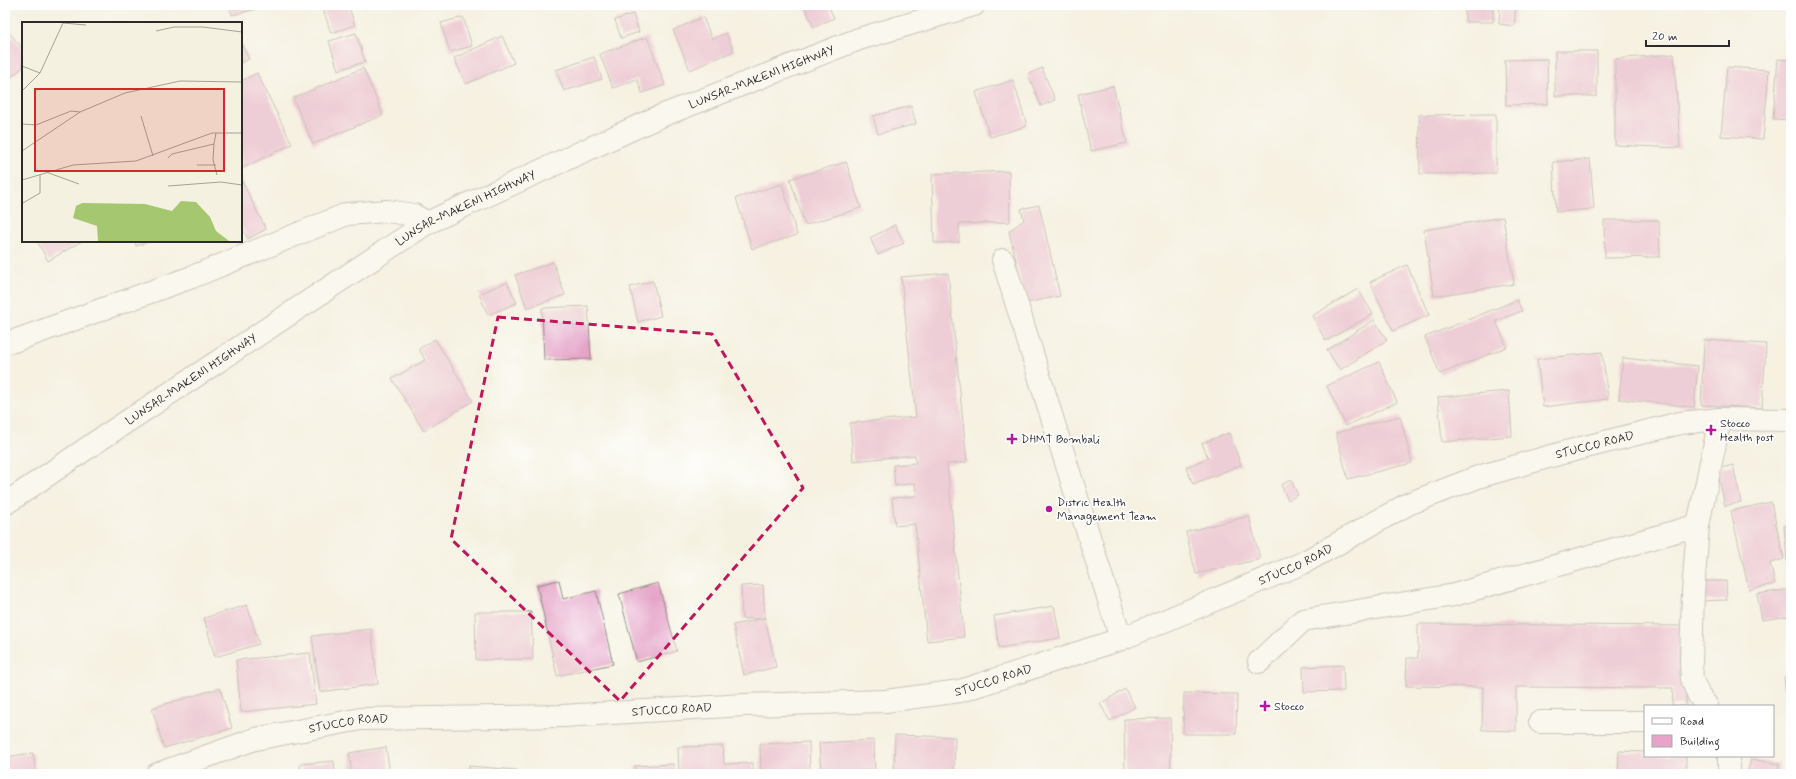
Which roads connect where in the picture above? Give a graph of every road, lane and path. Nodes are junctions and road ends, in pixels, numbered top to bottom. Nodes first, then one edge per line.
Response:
1 (974, 5) edge
2 (427, 223) junction
3 (1003, 260) dead end
4 (5, 342) edge
5 (1720, 418) junction
6 (1791, 420) edge
7 (5, 504) edge
8 (1698, 525) junction
9 (1121, 639) junction
10 (1259, 662) dead end
11 (1706, 705) edge
12 (1540, 722) dead end
13 (1644, 722) edge
14 (1729, 757) edge
15 (157, 774) edge
16 (1728, 774) edge

1 - 2 street, LUNSAR-MAKENI HIGHWAY
2 - 4 street
2 - 7 street, LUNSAR-MAKENI HIGHWAY
3 - 9 street
5 - 6 street, STUCCO ROAD
5 - 8 street
5 - 9 street, STUCCO ROAD
8 - 10 street
8 - 11 street
9 - 15 street, STUCCO ROAD
12 - 13 street
14 - 16 street

